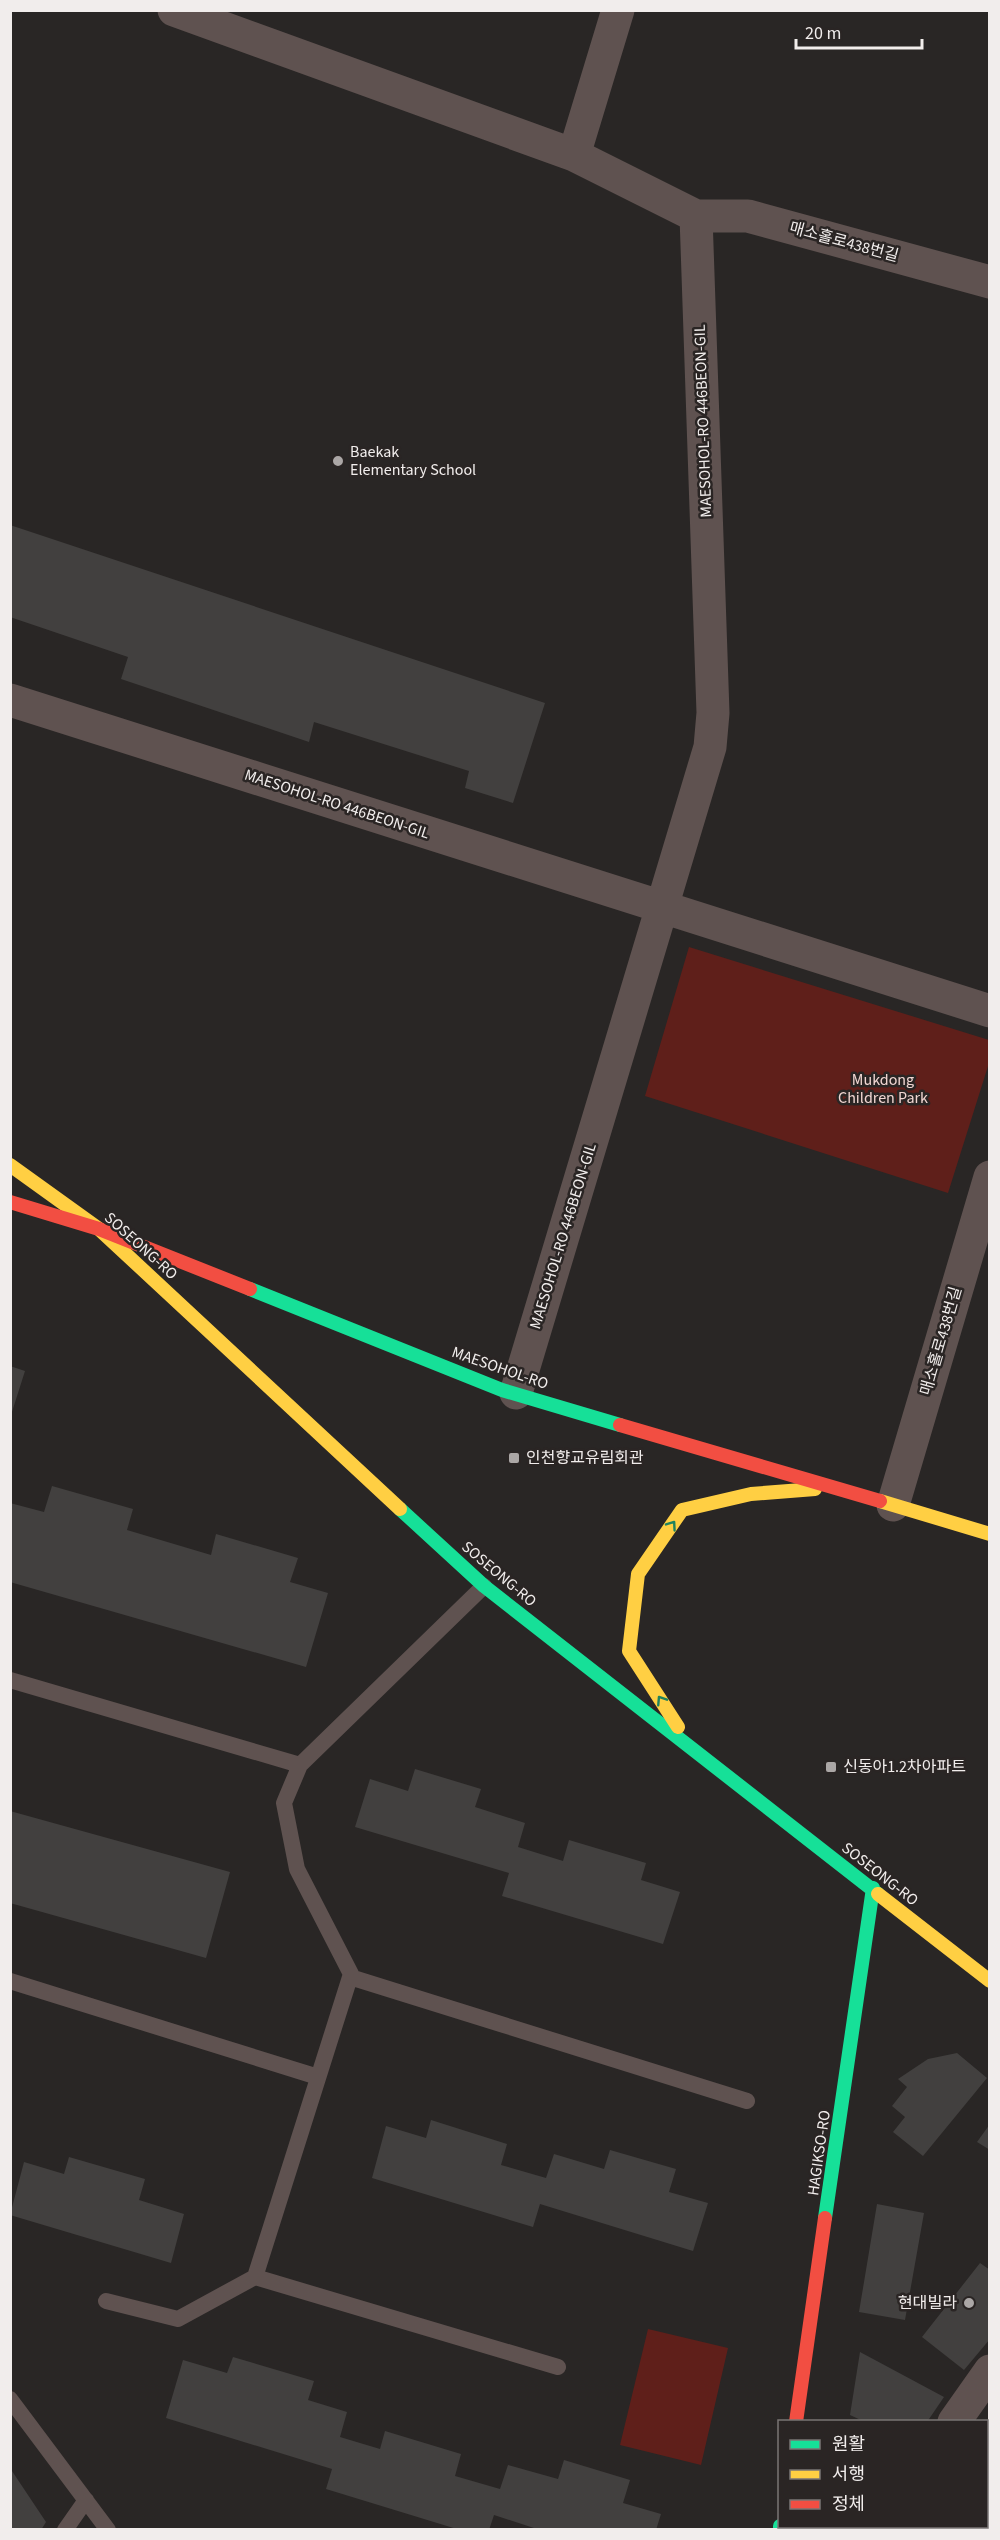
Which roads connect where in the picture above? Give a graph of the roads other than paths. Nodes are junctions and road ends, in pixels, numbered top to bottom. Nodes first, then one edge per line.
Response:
1 (174, 10) edge
2 (618, 10) edge
3 (574, 155) junction
4 (696, 216) junction
5 (990, 282) edge
6 (10, 700) edge
7 (664, 907) junction
8 (990, 1011) edge
9 (10, 1165) edge
10 (990, 1177) edge
11 (10, 1202) edge
12 (99, 1229) junction
13 (981, 1237) edge
14 (516, 1393) junction
15 (834, 1488) junction
16 (892, 1505) junction
17 (990, 1534) edge
18 (484, 1586) junction
19 (10, 1680) edge
20 (693, 1749) junction
21 (300, 1765) junction
22 (873, 1888) junction
23 (350, 1977) junction
24 (10, 1981) edge
25 (990, 1981) edge
26 (318, 2077) junction
27 (747, 2101) dead end
28 (255, 2277) junction
29 (106, 2301) dead end
30 (558, 2367) dead end
31 (990, 2371) edge
32 (10, 2399) edge
33 (796, 2420) edge
34 (955, 2420) edge
35 (86, 2500) junction
36 (65, 2529) edge
37 (108, 2529) edge

1 - 3 street
2 - 3 street
3 - 4 street
4 - 5 street, 매소홀로438번길
4 - 7 street, MAESOHOL-RO 446BEON-GIL
6 - 7 street, MAESOHOL-RO 446BEON-GIL
7 - 8 street
7 - 14 street, MAESOHOL-RO 446BEON-GIL
9 - 12 main road, SOSEONG-RO
10 - 13 street, 매소홀로438번길
11 - 12 main road, MAESOHOL-RO
12 - 14 main road, MAESOHOL-RO
12 - 18 main road, SOSEONG-RO
13 - 16 street, 매소홀로438번길
14 - 15 main road, MAESOHOL-RO
15 - 16 main road, MAESOHOL-RO
20 -> 15 main road
16 - 17 main road, MAESOHOL-RO
18 - 20 main road, SOSEONG-RO
18 - 21 lane
19 - 21 lane
20 - 22 main road, SOSEONG-RO
21 - 23 lane
22 - 25 main road, SOSEONG-RO
22 - 33 main road, HAGIKSO-RO
23 - 26 lane
23 - 27 lane
24 - 26 lane
26 - 28 lane
28 - 29 lane
28 - 30 lane
31 - 34 street
32 - 35 lane
35 - 36 lane
35 - 37 lane

